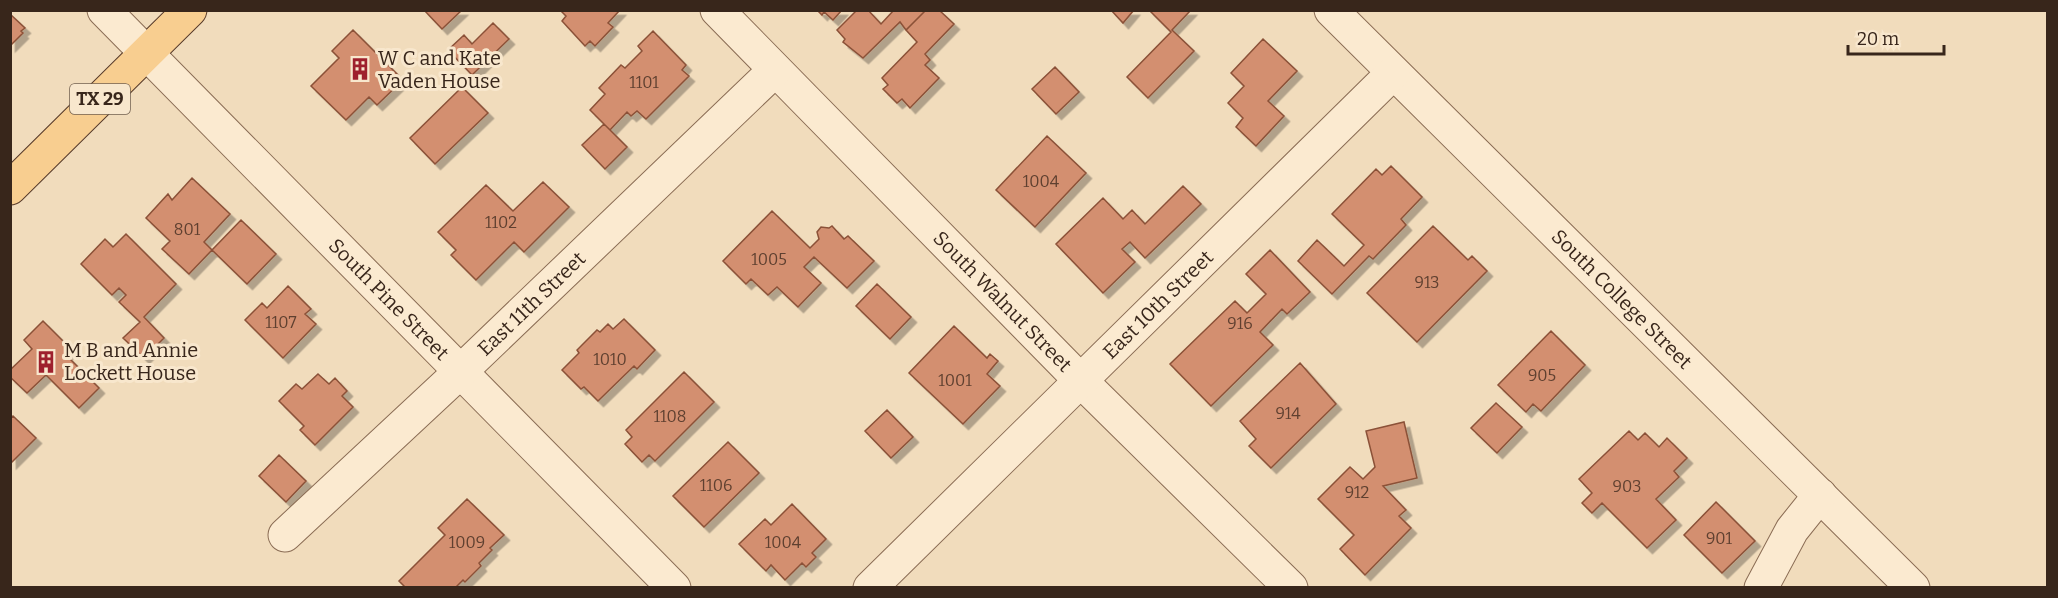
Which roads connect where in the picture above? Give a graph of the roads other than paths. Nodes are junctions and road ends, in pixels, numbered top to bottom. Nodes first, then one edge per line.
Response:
1 (104, 10) edge
2 (189, 10) edge
3 (717, 10) edge
4 (1331, 10) edge
5 (147, 53) junction
6 (775, 69) junction
7 (1394, 73) junction
8 (10, 188) edge
9 (460, 372) junction
10 (1080, 380) junction
11 (1820, 495) junction
12 (285, 536) dead end
13 (674, 588) edge
14 (870, 588) edge
15 (1291, 588) edge
16 (1761, 588) edge
17 (1913, 588) edge

1 - 5 street, South Pine Street
2 - 5 main road, TX 29
3 - 6 street, South Walnut Street
4 - 7 street, South College Street
5 - 8 main road, TX 29
5 - 9 street, South Pine Street
6 - 9 street, East 11th Street
6 - 10 street, South Walnut Street
7 - 10 street, East 10th Street
7 - 11 street, South College Street
9 - 12 street, East 11th Street
9 - 13 street, South Pine Street
10 - 14 street, East 10th Street
10 - 15 street, South Walnut Street
11 - 16 street
11 - 17 street, South College Street

